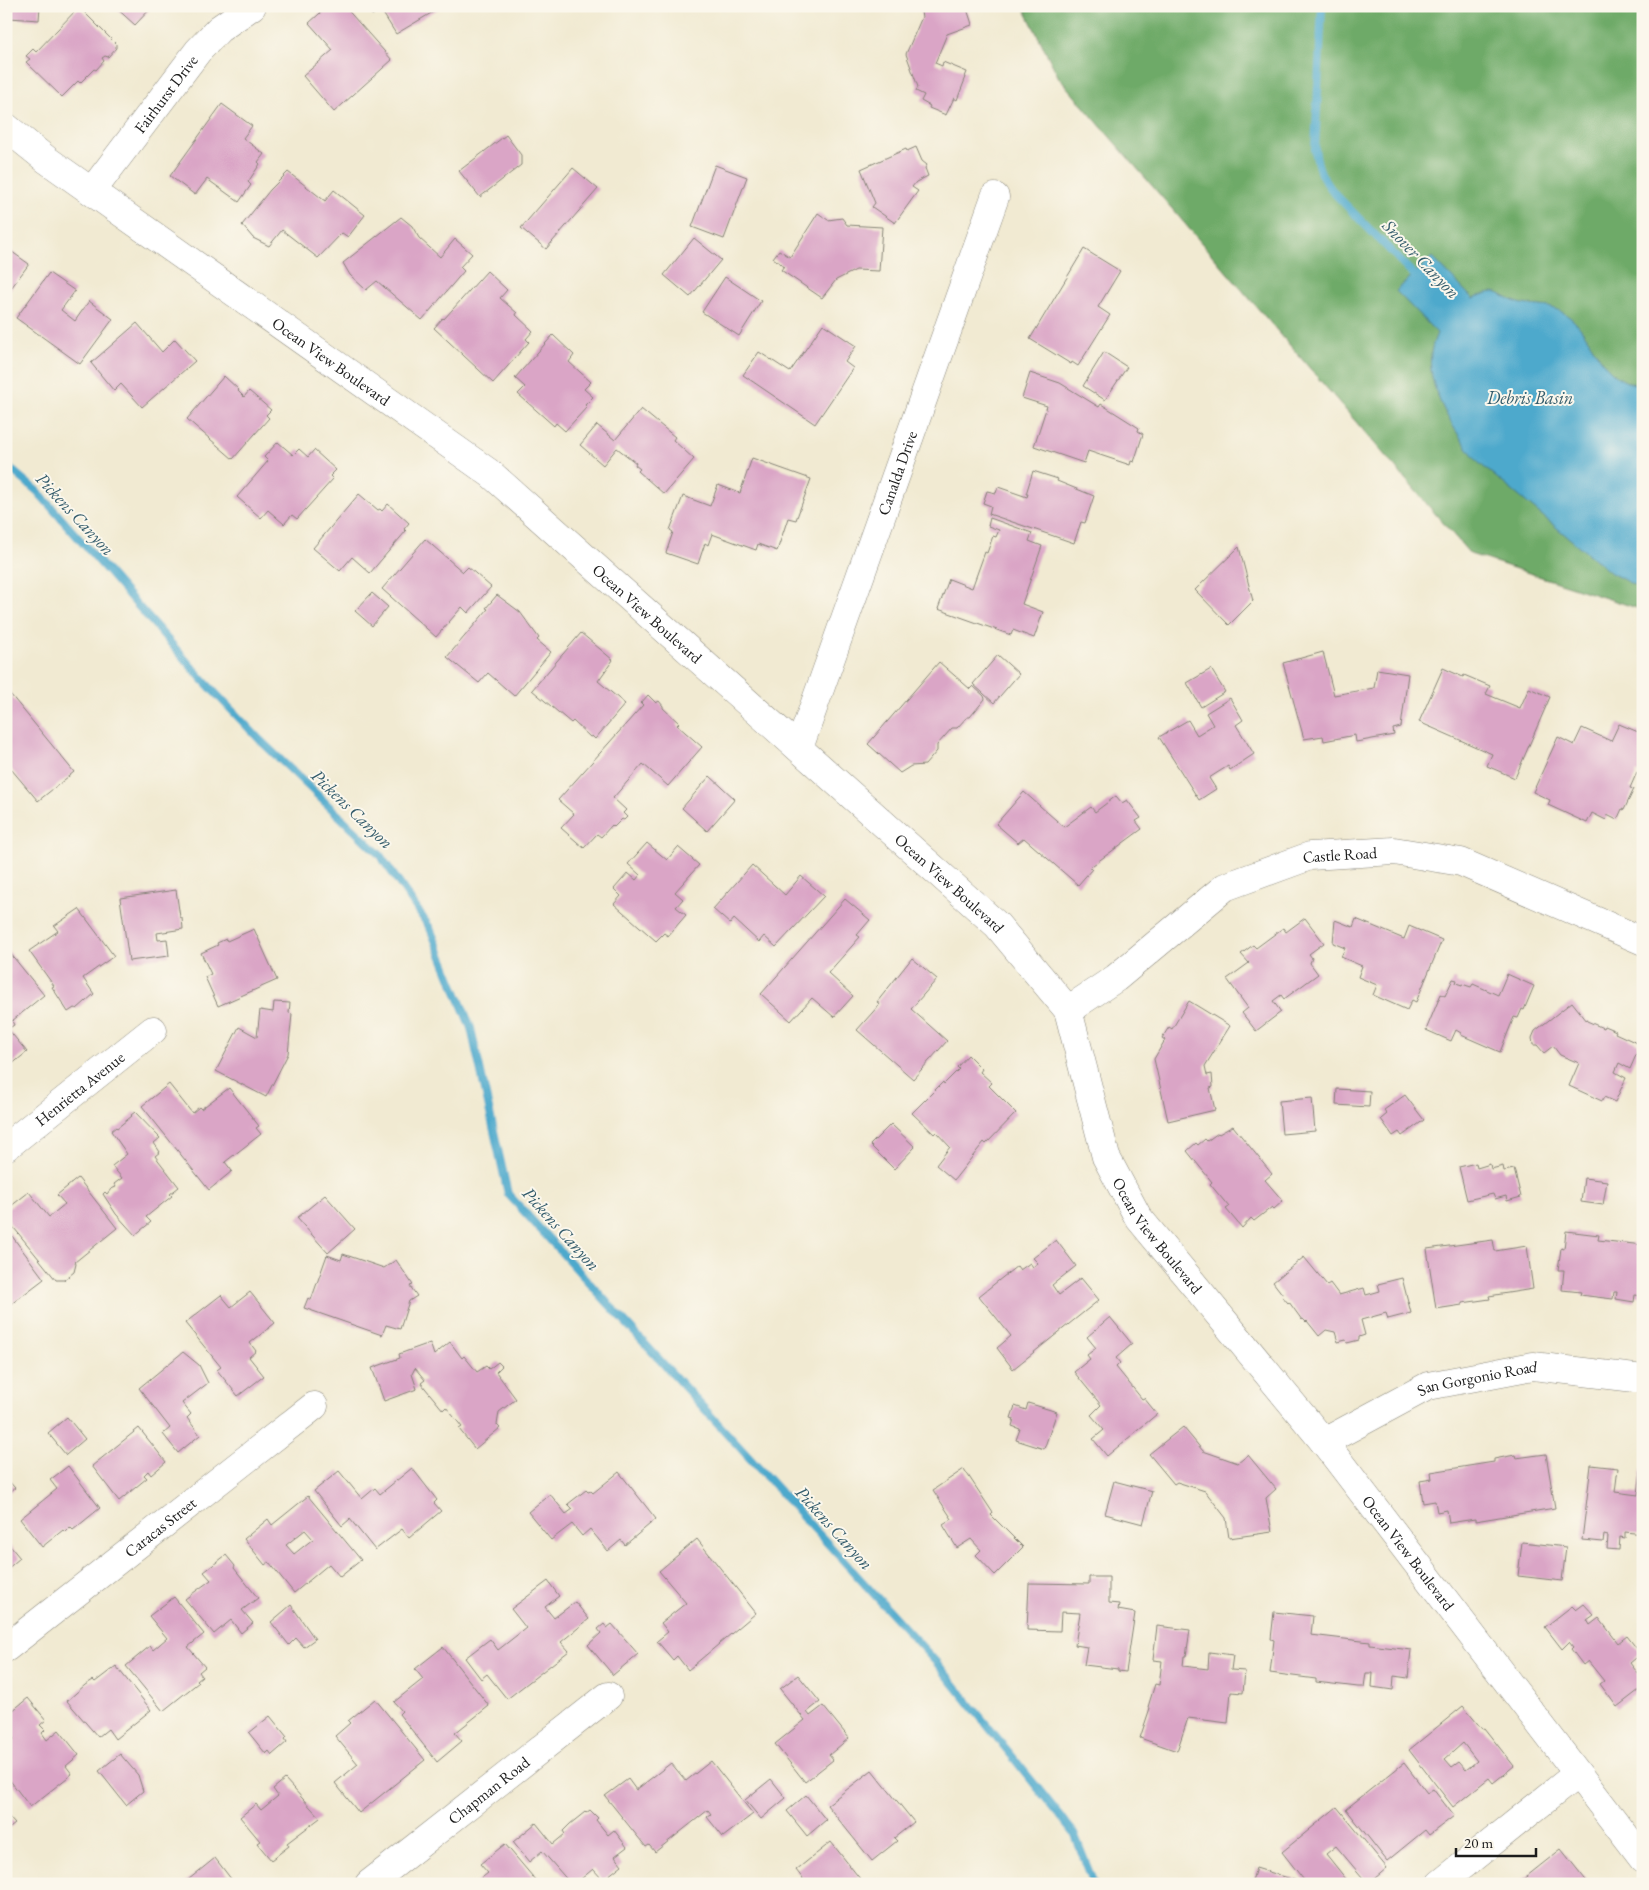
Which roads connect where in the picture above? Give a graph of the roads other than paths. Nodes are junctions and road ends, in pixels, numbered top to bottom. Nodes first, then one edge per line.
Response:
1 (252, 6) edge
2 (6, 127) edge
3 (92, 191) junction
4 (995, 197) dead end
5 (799, 748) junction
6 (1643, 941) edge
7 (1068, 1010) junction
8 (153, 1030) dead end
9 (6, 1147) edge
10 (1643, 1379) edge
11 (314, 1406) dead end
12 (1324, 1442) junction
13 (6, 1648) edge
14 (608, 1696) dead end
15 (1577, 1774) junction
16 (1643, 1859) edge
17 (369, 1884) edge
18 (1440, 1884) edge

1 - 3 street, Fairhurst Drive
2 - 3 street, Ocean View Boulevard
3 - 5 street, Ocean View Boulevard
4 - 5 street, Canalda Drive
5 - 7 street, Ocean View Boulevard
6 - 7 street, Castle Road
7 - 12 street, Ocean View Boulevard
8 - 9 street, Henrietta Avenue
10 - 12 street, San Gorgonio Road
11 - 13 street, Caracas Street
12 - 15 street, Ocean View Boulevard
14 - 17 street, Chapman Road
15 - 16 street, Ocean View Boulevard
15 - 18 street

